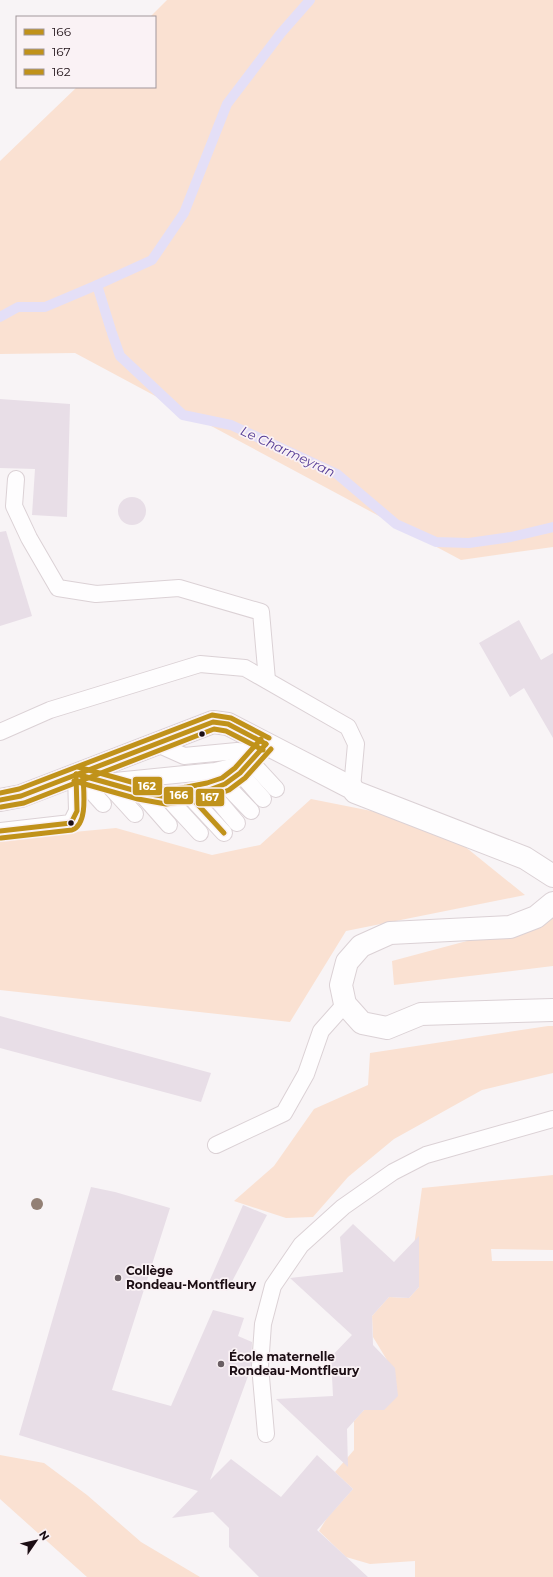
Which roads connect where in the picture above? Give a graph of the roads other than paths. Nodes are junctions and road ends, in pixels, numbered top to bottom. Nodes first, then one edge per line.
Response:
1 (16, 478) dead end
2 (267, 680) junction
3 (0, 732) edge
4 (155, 744) junction
5 (258, 753) junction
6 (240, 773) junction
7 (76, 774) junction
8 (105, 781) junction
9 (225, 784) junction
10 (352, 788) junction
11 (276, 789) dead end
12 (209, 790) junction
13 (140, 792) junction
14 (188, 794) junction
15 (167, 797) junction
16 (263, 799) dead end
17 (0, 800) edge
18 (103, 804) dead end
19 (251, 811) dead end
20 (135, 814) dead end
21 (169, 825) dead end
22 (0, 831) edge
23 (200, 832) dead end
24 (553, 876) edge
25 (553, 903) edge
26 (345, 1004) junction
27 (553, 1010) edge
28 (553, 1119) edge
29 (216, 1145) dead end
30 (266, 1434) dead end

1 - 2 lane
2 - 3 lane
2 - 10 lane
4 - 5 lane
4 - 5 street
4 - 7 street
5 - 6 lane
5 - 8 lane
5 - 10 street
5 - 11 lane
6 - 9 lane
6 - 16 lane
7 - 8 lane
7 - 17 street
7 - 18 lane
7 - 22 lane
8 - 13 lane
8 - 20 lane
9 - 12 lane
9 - 19 lane
10 - 24 street
12 - 14 lane
12 - 14 lane
13 - 15 lane
13 - 21 lane
14 - 15 lane
15 - 23 lane
25 - 26 street
26 - 27 street
26 - 29 lane
28 - 30 lane

